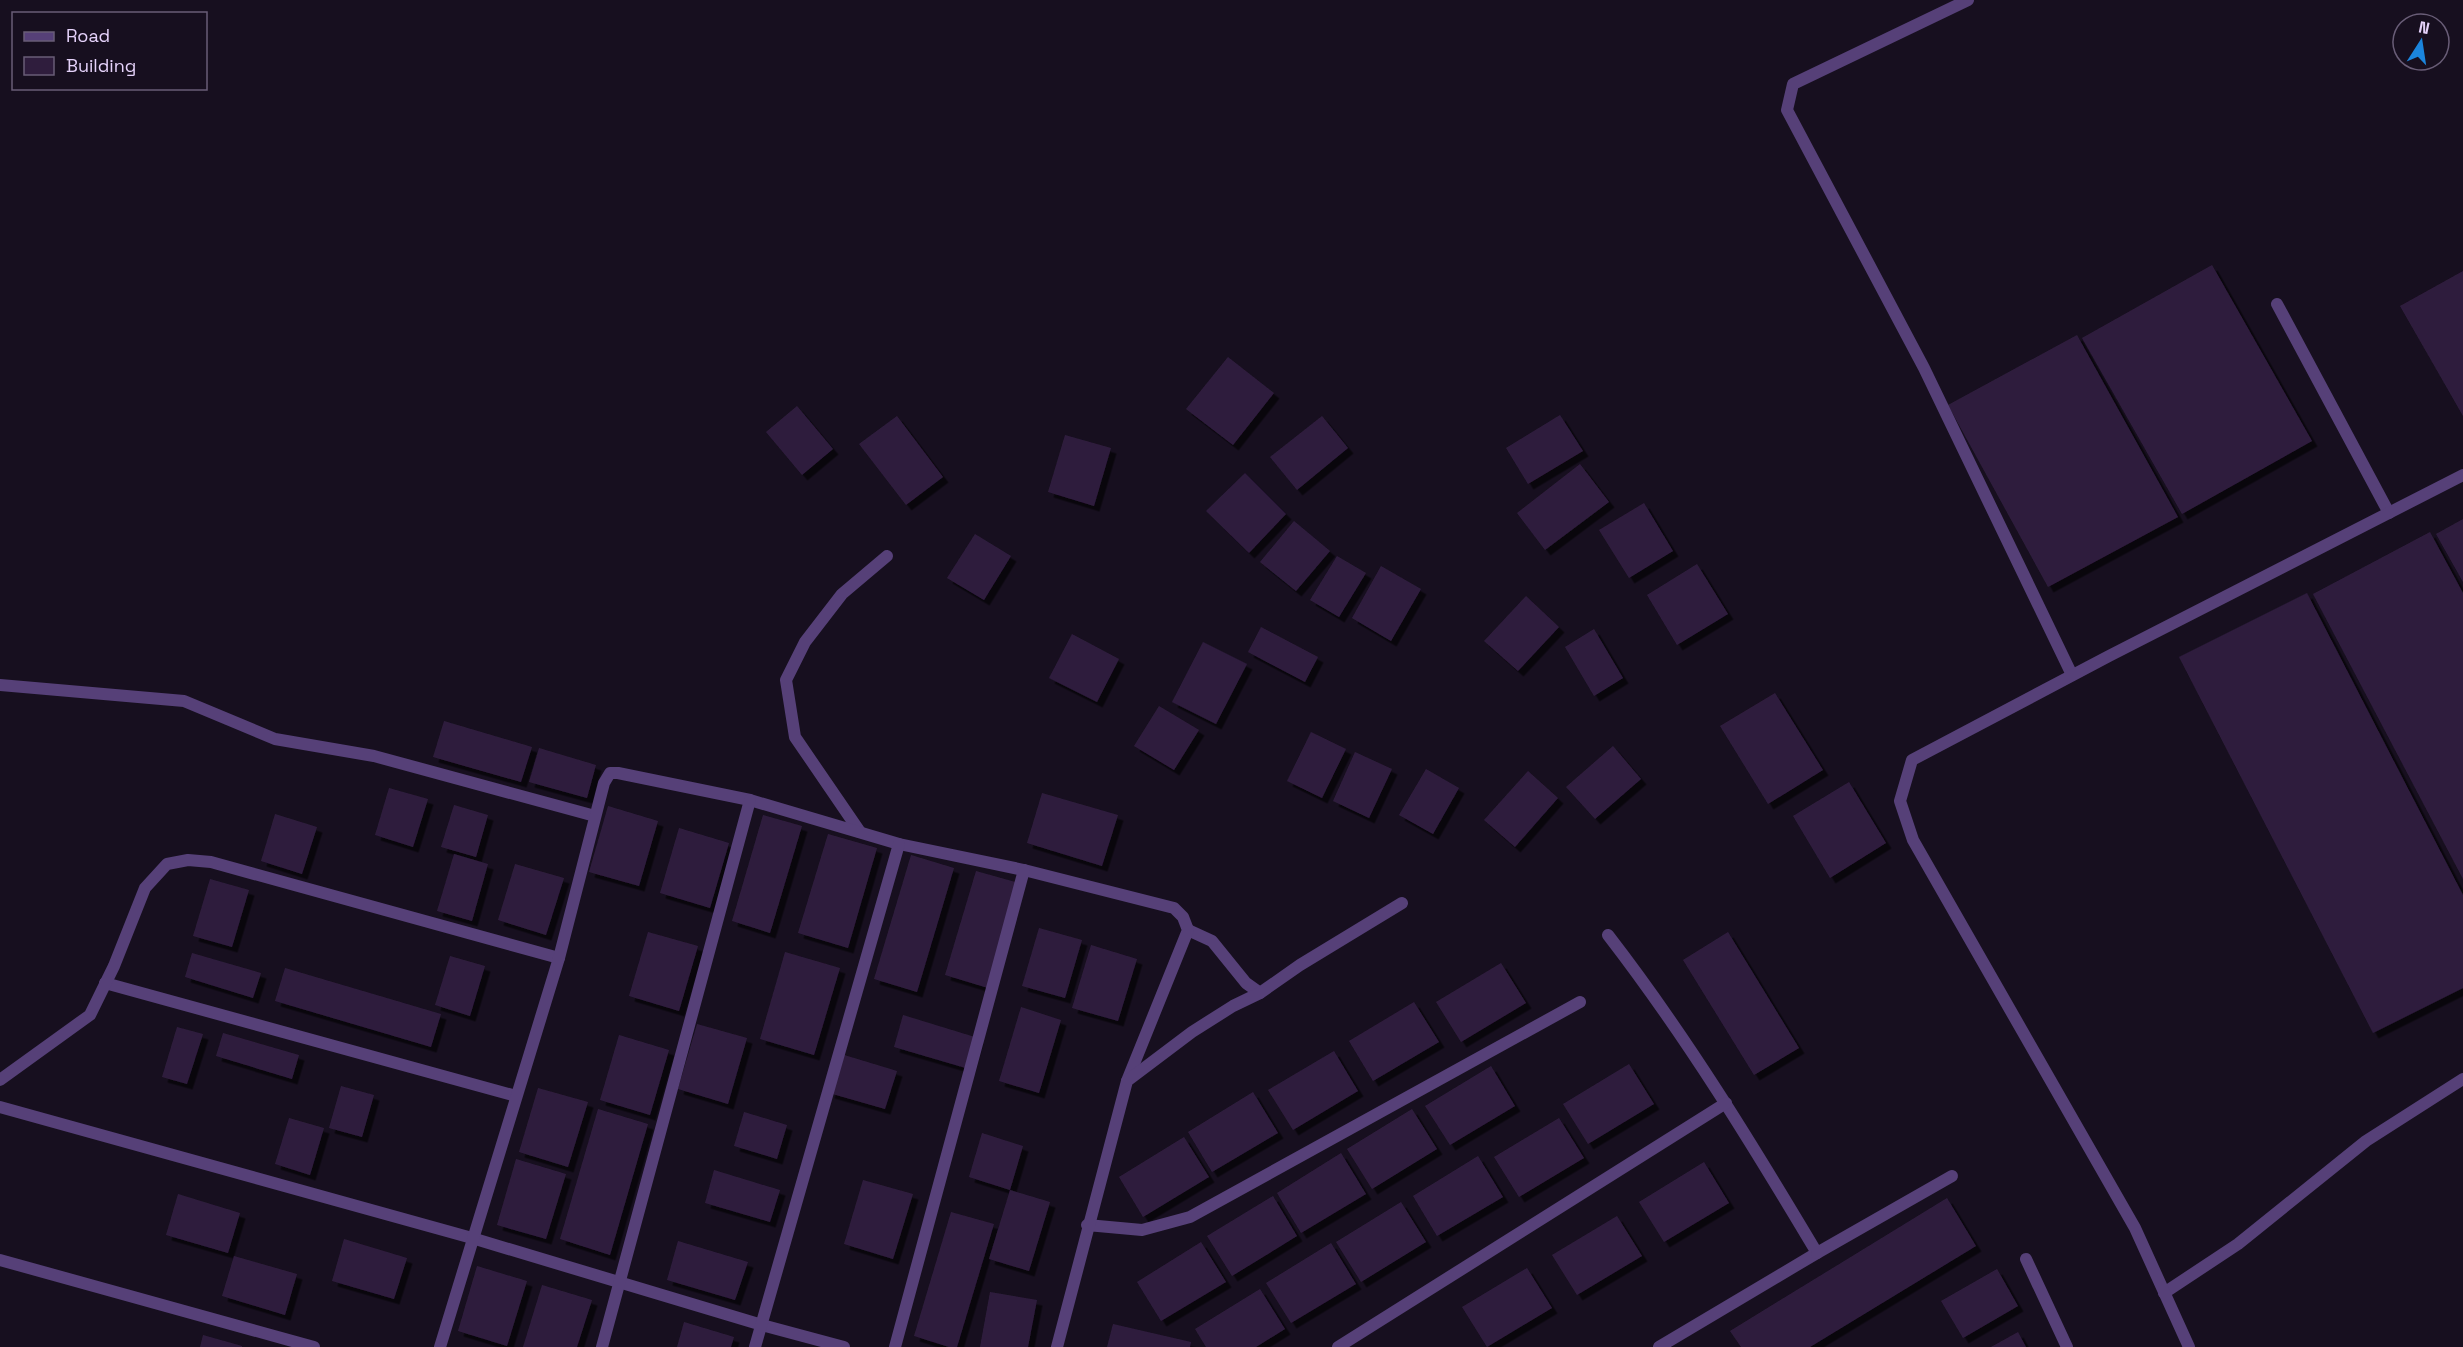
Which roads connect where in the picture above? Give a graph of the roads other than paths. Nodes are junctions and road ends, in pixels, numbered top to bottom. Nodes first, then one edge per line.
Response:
1 (1968, 0) edge
2 (2277, 304) dead end
3 (2463, 475) edge
4 (2389, 513) junction
5 (887, 556) dead end
6 (2072, 675) junction
7 (0, 685) edge
8 (750, 800) junction
9 (595, 816) junction
10 (860, 832) junction
11 (899, 844) junction
12 (1024, 870) junction
13 (1402, 903) dead end
14 (1188, 930) junction
15 (1608, 935) dead end
16 (559, 958) junction
17 (105, 983) junction
18 (1260, 993) junction
19 (1580, 1002) dead end
20 (2463, 1079) edge
21 (0, 1080) edge
22 (1127, 1081) junction
23 (516, 1096) junction
24 (1726, 1103) junction
25 (0, 1107) edge
26 (1952, 1176) dead end
27 (1088, 1225) junction
28 (472, 1238) junction
29 (1817, 1253) junction
30 (2026, 1259) dead end
31 (0, 1260) edge
32 (620, 1282) junction
33 (2164, 1293) junction
34 (762, 1325) junction
35 (314, 1347) edge
36 (441, 1347) edge
37 (602, 1347) edge
38 (755, 1347) edge
39 (844, 1347) edge
40 (895, 1347) edge
41 (1057, 1347) edge
42 (1338, 1347) edge
43 (1659, 1347) edge
44 (2067, 1347) edge
45 (2189, 1347) edge

1 - 6 street
2 - 4 street
3 - 4 street
4 - 6 street
5 - 10 street
6 - 33 street
7 - 9 street
8 - 9 street
8 - 10 street
8 - 32 street
9 - 16 street
10 - 11 street
11 - 12 street
11 - 34 street
12 - 14 street
12 - 40 street
13 - 18 street
14 - 18 street
14 - 22 street
15 - 24 street
16 - 17 street
16 - 23 street
17 - 21 street
17 - 23 street
18 - 22 street
19 - 27 street
20 - 33 street
22 - 27 street
23 - 28 street
24 - 29 street
24 - 42 street
25 - 28 street
26 - 29 street
27 - 41 street
28 - 32 street
28 - 36 street
29 - 43 street
30 - 44 street
31 - 35 street
32 - 34 street
32 - 37 street
33 - 45 street
34 - 38 street
34 - 39 street

